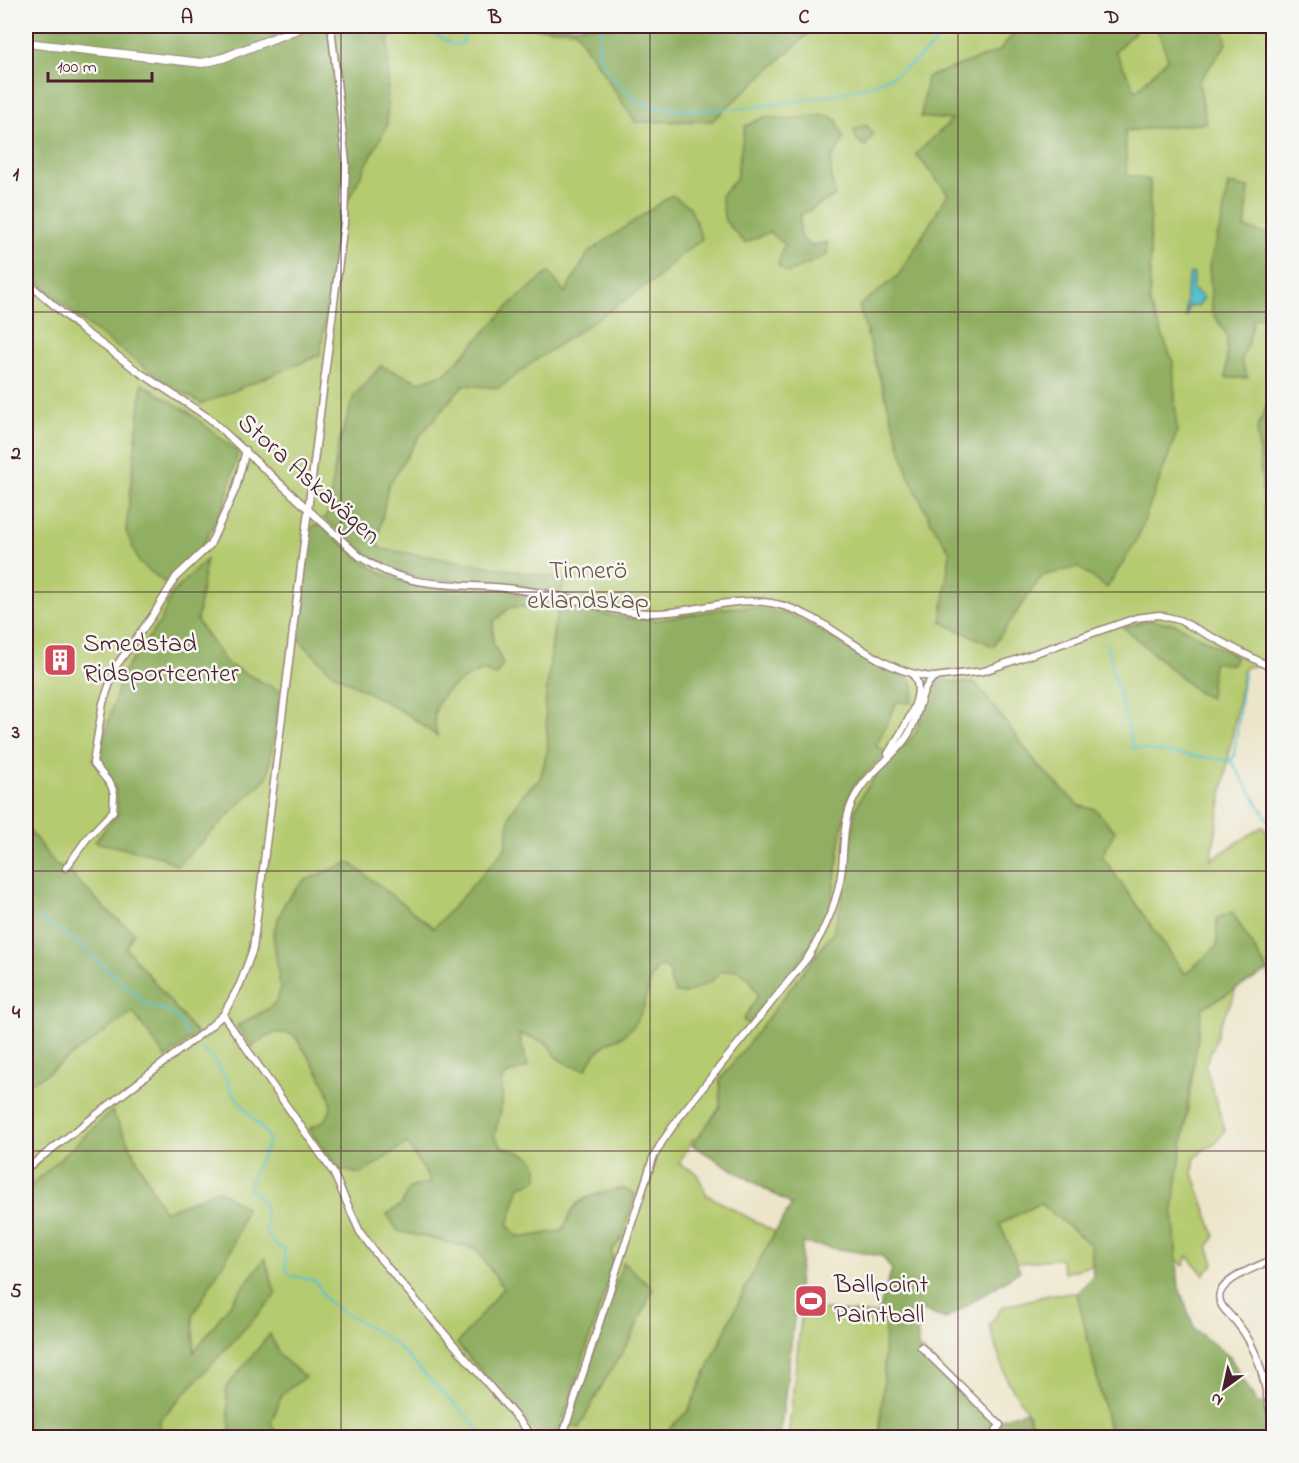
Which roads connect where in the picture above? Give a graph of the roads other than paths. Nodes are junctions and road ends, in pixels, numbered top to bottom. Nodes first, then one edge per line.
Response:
1 (304, 26) edge
2 (331, 26) edge
3 (26, 44) edge
4 (26, 281) edge
5 (246, 450) junction
6 (309, 508) junction
7 (1274, 669) edge
8 (911, 674) junction
9 (934, 677) junction
10 (886, 758) junction
11 (66, 868) dead end
12 (223, 1015) junction
13 (26, 1169) edge
14 (1274, 1259) edge
15 (921, 1347) dead end
16 (1274, 1431) edge
17 (534, 1437) edge
18 (562, 1437) edge
19 (991, 1437) edge

1 - 3 street
2 - 6 street
4 - 5 street, Stora Askavägen
5 - 6 street, Stora Askavägen
5 - 11 street
6 - 8 street, Stora Askavägen
6 - 12 street
7 - 9 street, Stora Askavägen
8 - 9 street, Stora Askavägen
8 - 10 street
9 - 10 street
10 - 18 street
12 - 13 street
12 - 17 street
14 - 16 street
15 - 19 street

